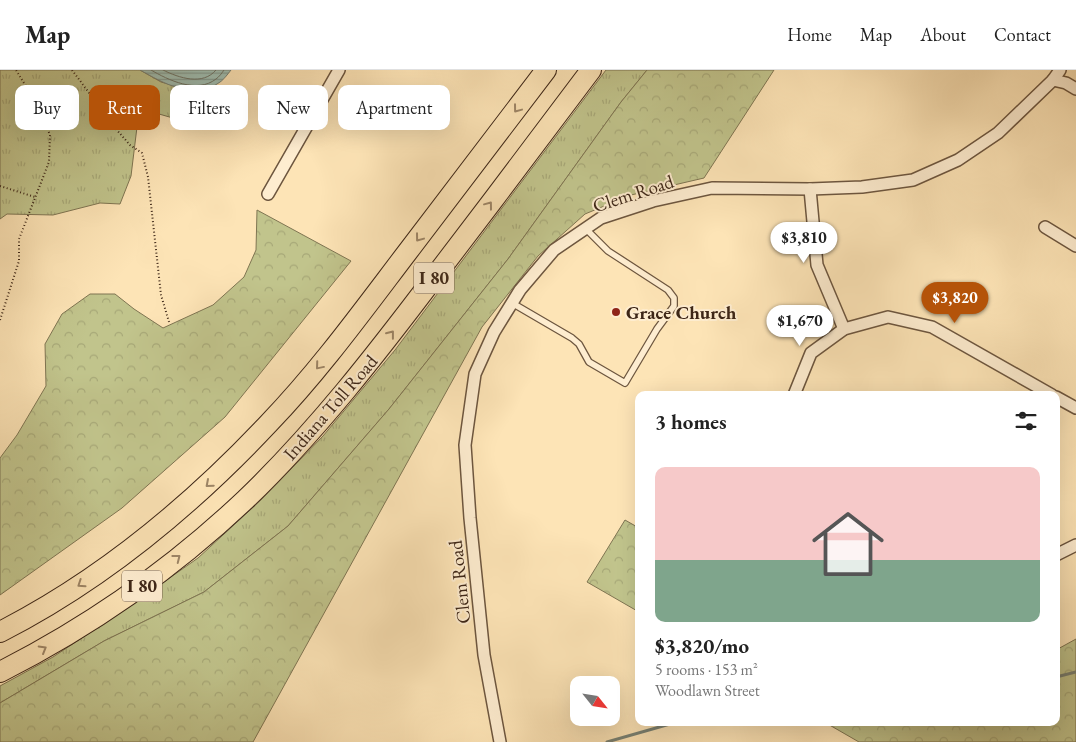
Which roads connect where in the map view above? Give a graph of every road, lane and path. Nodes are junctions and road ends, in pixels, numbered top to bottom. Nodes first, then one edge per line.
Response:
1 (16, 70) edge
2 (72, 70) edge
3 (339, 70) edge
4 (546, 70) edge
5 (592, 70) edge
6 (1057, 75) edge
7 (1076, 89) edge
8 (0, 186) edge
9 (810, 189) junction
10 (268, 194) dead end
11 (35, 197) junction
12 (1045, 227) dead end
13 (586, 229) junction
14 (1076, 246) edge
15 (512, 303) junction
16 (0, 320) edge
17 (169, 322) dead end
18 (844, 328) junction
19 (796, 391) edge
20 (1045, 391) edge
21 (1060, 399) edge
22 (1076, 408) edge
23 (1076, 545) edge
24 (1060, 553) edge
25 (0, 632) edge
26 (0, 672) edge
27 (500, 742) edge

1 - 11 path
2 - 17 path
3 - 10 street
4 -> 25 highway, Indiana Toll Road / I 80
26 -> 5 highway, Indiana Toll Road / I 80
6 - 7 street
6 - 9 street, Clem Road
8 - 11 path
9 - 13 street, Clem Road
9 - 18 street
11 - 16 path
12 - 14 street
13 - 15 street, Clem Road
13 - 15 lane
15 - 27 street, Clem Road
18 - 19 street
18 - 20 street
21 - 22 street
23 - 24 street

